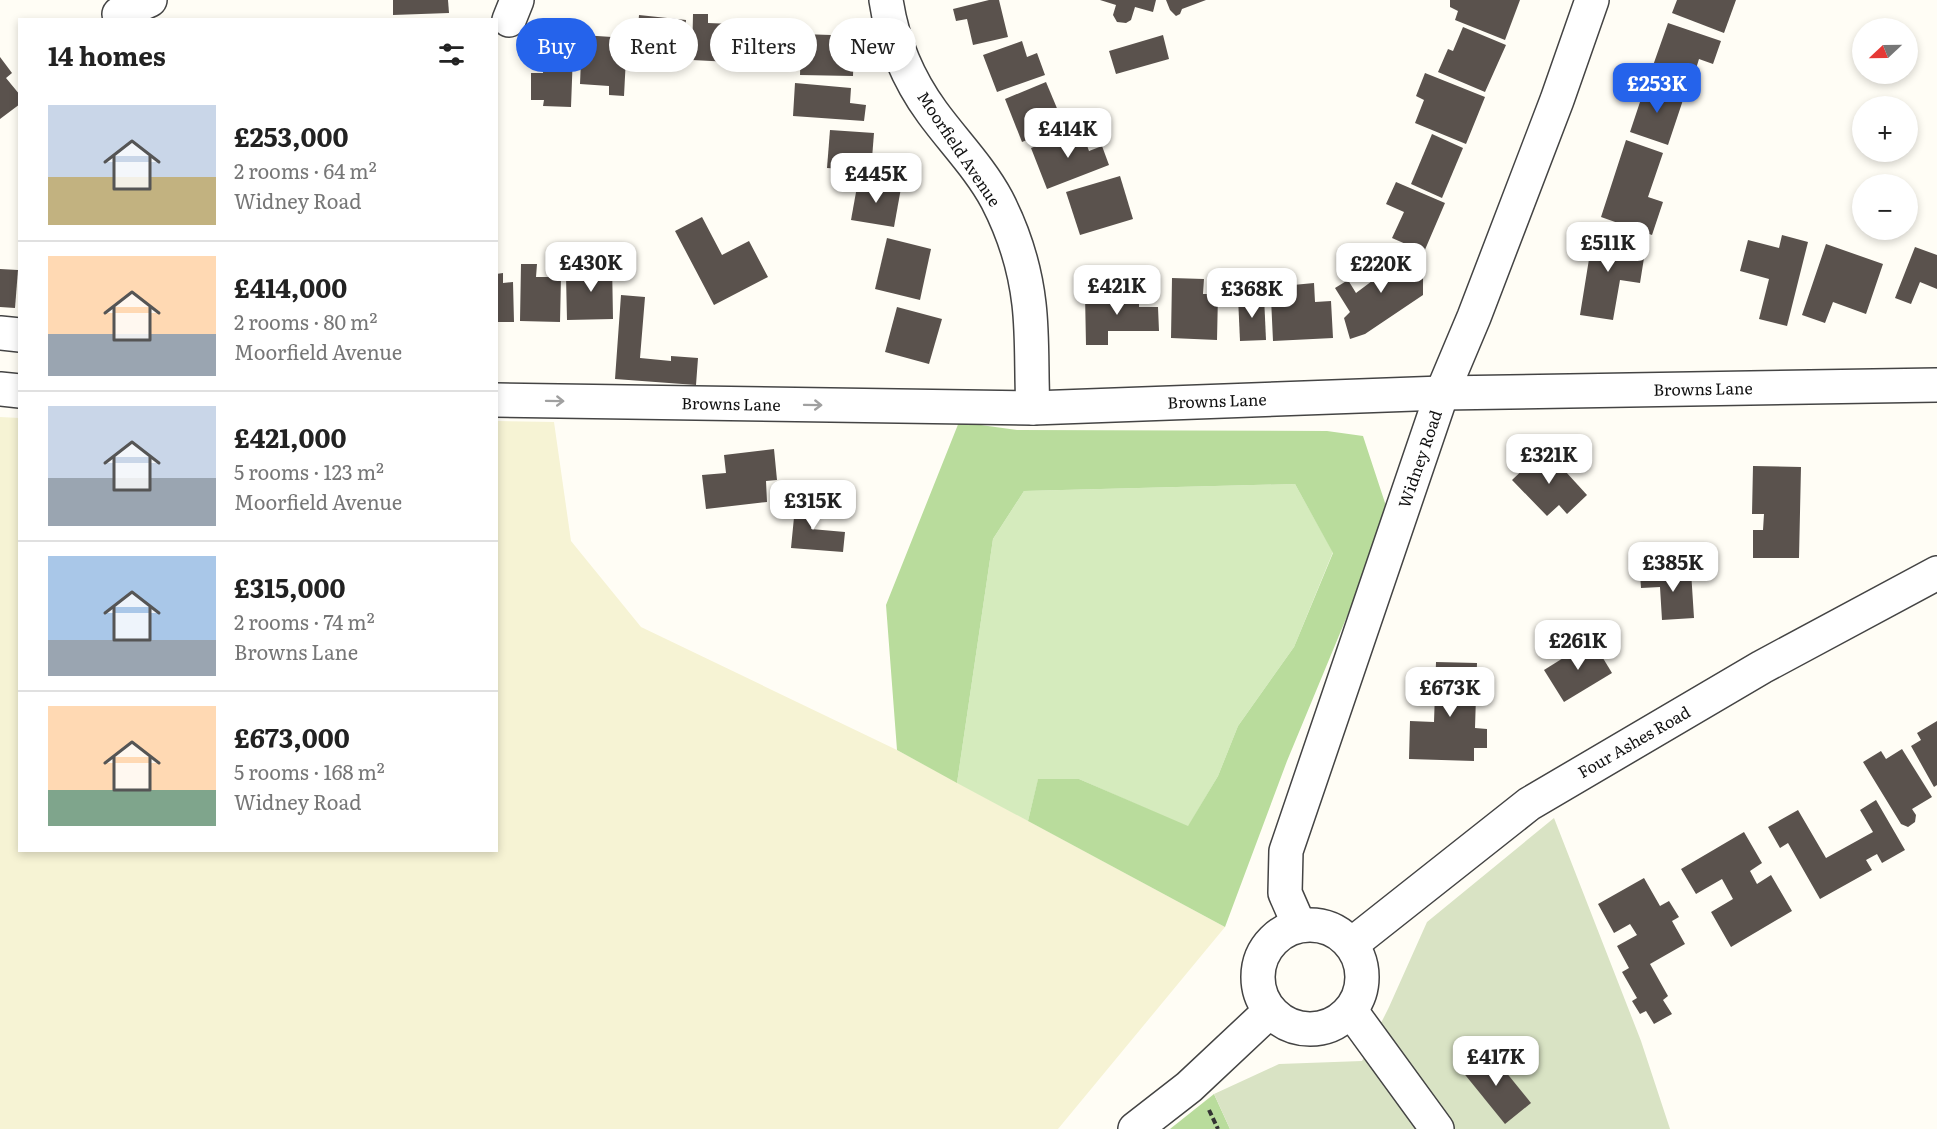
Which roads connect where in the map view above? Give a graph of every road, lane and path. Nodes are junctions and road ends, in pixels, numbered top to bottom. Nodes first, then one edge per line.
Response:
1 (150, 0) edge
2 (886, 0) edge
3 (1592, 0) edge
4 (119, 14) dead end
5 (0, 333) edge
6 (18, 335) edge
7 (1937, 385) edge
8 (0, 389) edge
9 (18, 391) edge
10 (1442, 393) junction
11 (498, 400) edge
12 (1033, 408) junction
13 (1937, 573) edge
14 (1299, 925) junction
15 (1352, 944) junction
16 (1270, 1011) junction
17 (1351, 1011) junction
18 (1135, 1129) edge
19 (1437, 1129) edge

1 - 4 street
2 - 12 street, Moorfield Avenue
3 - 10 street, Widney Road
5 - 6 street
7 - 10 street, Browns Lane
8 - 9 street
10 - 12 street, Browns Lane
10 - 14 street, Widney Road
11 -> 12 street, Browns Lane
13 - 15 street, Four Ashes Road
14 - 15 street
14 - 16 street
15 - 17 street
16 - 17 street
16 - 18 street
17 - 19 street

